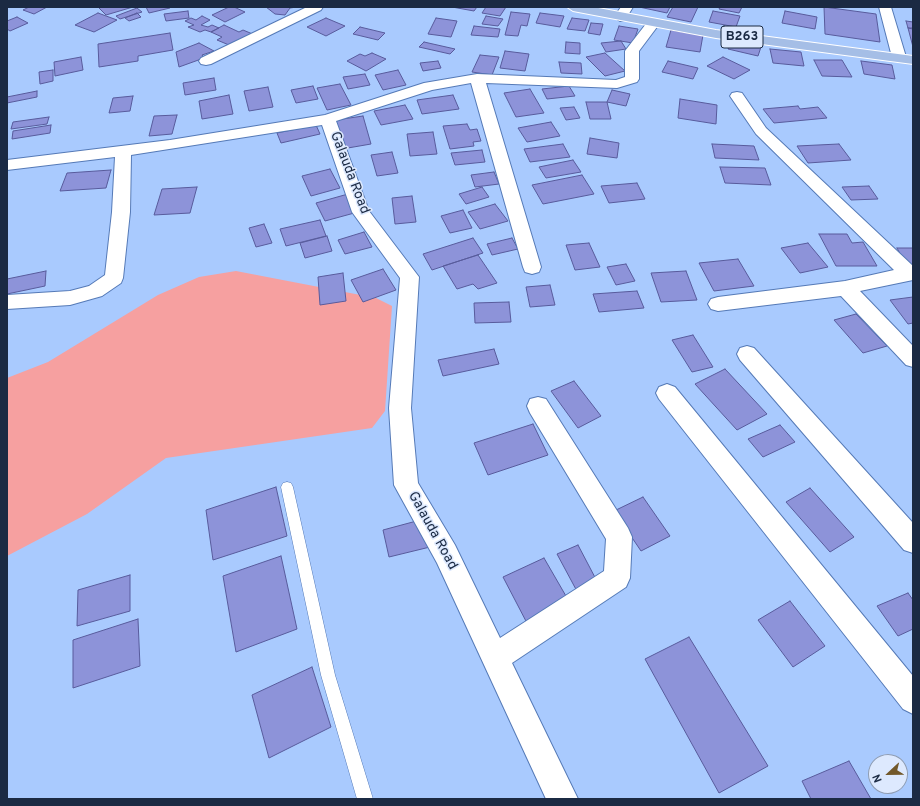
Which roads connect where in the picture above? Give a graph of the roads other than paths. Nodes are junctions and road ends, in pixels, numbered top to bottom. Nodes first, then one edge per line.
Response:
1 (317, 7) edge
2 (573, 7) edge
3 (885, 7) edge
4 (623, 12) edge
5 (654, 23) junction
6 (899, 58) junction
7 (913, 60) edge
8 (206, 61) dead end
9 (477, 78) junction
10 (737, 96) dead end
11 (328, 118) junction
12 (122, 150) junction
13 (7, 165) edge
14 (532, 267) dead end
15 (911, 273) edge
16 (845, 288) junction
17 (7, 302) edge
18 (718, 304) dead end
19 (747, 354) dead end
20 (913, 359) edge
21 (667, 393) dead end
22 (538, 406) dead end
23 (287, 487) dead end
24 (913, 540) edge
25 (494, 658) junction
26 (913, 699) edge
27 (365, 799) edge
28 (562, 799) edge

1 - 8 street
2 - 4 main road, B263
3 - 6 street
4 - 5 main road, B263
5 - 6 main road, B263
5 - 9 street, Galauda Road
6 - 7 main road, B263
9 - 11 street, Galauda Road
9 - 14 street
10 - 15 street
11 - 12 street, Galauda Road
11 - 25 street, Galauda Road
12 - 13 street, Galauda Road
12 - 17 street
15 - 16 street
16 - 18 street
16 - 20 street
19 - 24 street
21 - 26 street
22 - 25 street
23 - 27 lane
25 - 28 street, Galauda Road

